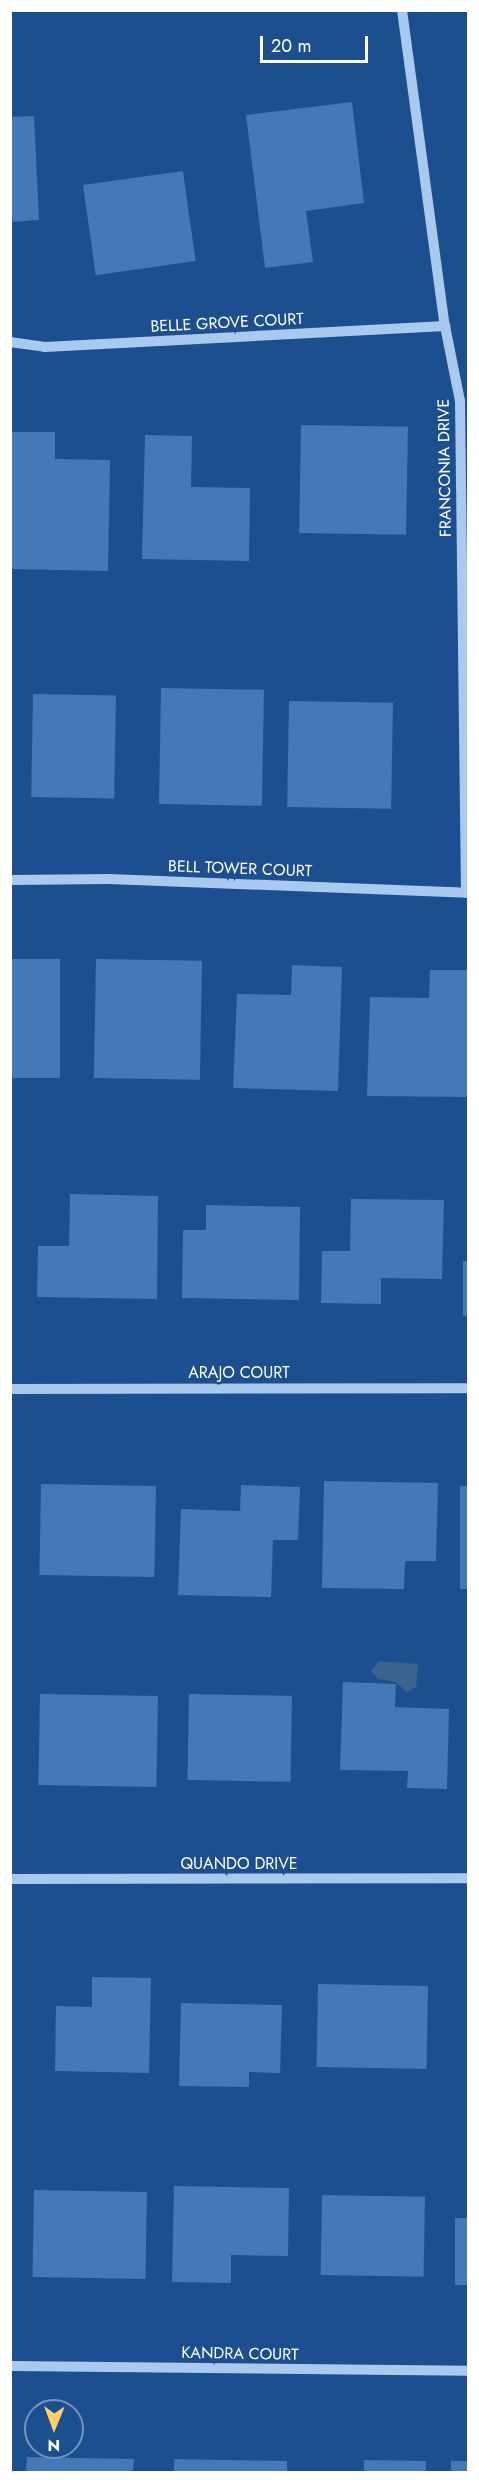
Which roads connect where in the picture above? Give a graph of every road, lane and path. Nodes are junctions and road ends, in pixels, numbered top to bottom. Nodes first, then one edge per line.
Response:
1 (402, 10) edge
2 (445, 326) junction
3 (10, 342) edge
4 (10, 880) edge
5 (467, 893) edge
6 (468, 1388) edge
7 (10, 1389) edge
8 (468, 1878) edge
9 (10, 1879) edge
10 (10, 2366) edge
11 (468, 2371) edge

1 - 2 street, FRANCONIA DRIVE
2 - 3 street, BELLE GROVE COURT
2 - 5 street, FRANCONIA DRIVE
4 - 5 street, BELL TOWER COURT
6 - 7 street, ARAJO COURT
8 - 9 street, QUANDO DRIVE
10 - 11 street, KANDRA COURT

